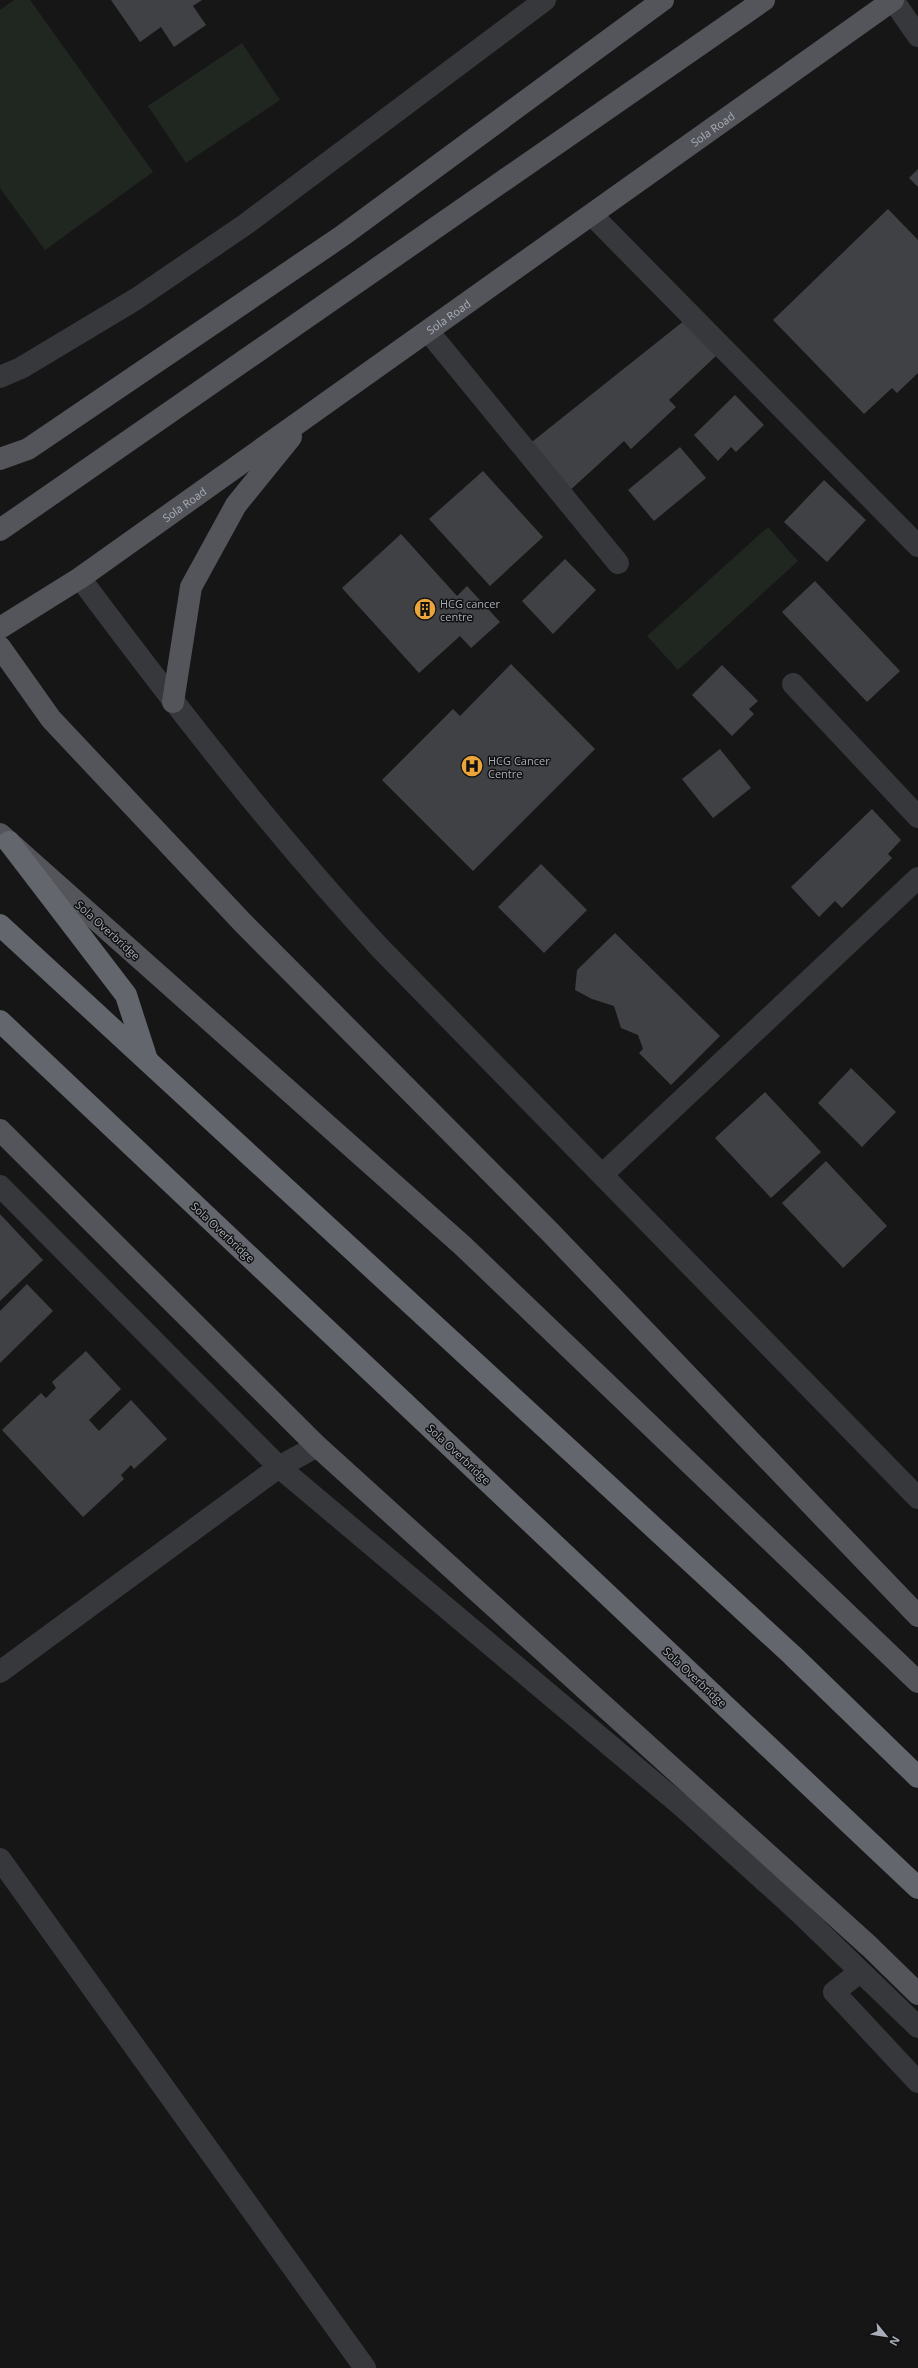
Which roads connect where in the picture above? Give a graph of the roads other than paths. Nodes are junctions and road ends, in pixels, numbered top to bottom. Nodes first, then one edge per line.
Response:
1 (545, 0) edge
2 (663, 0) edge
3 (764, 0) edge
4 (893, 0) edge
5 (918, 36) edge
6 (592, 215) junction
7 (428, 331) junction
8 (0, 377) edge
9 (308, 416) junction
10 (0, 459) edge
11 (0, 530) edge
12 (918, 546) edge
13 (618, 562) dead end
14 (80, 578) junction
15 (0, 628) edge
16 (0, 647) edge
17 (793, 684) dead end
18 (173, 702) junction
19 (918, 817) edge
20 (5, 838) edge
21 (918, 878) edge
22 (0, 925) edge
23 (0, 1021) edge
24 (148, 1061) junction
25 (0, 1130) edge
26 (603, 1174) junction
27 (0, 1186) edge
28 (317, 1446) junction
29 (279, 1467) junction
30 (918, 1498) edge
31 (918, 1616) edge
32 (0, 1672) edge
33 (918, 1682) edge
34 (918, 1777) edge
35 (0, 1859) edge
36 (918, 1888) edge
37 (860, 1972) junction
38 (918, 1994) edge
39 (918, 2027) edge
40 (918, 2082) edge
41 (364, 2368) edge

1 - 8 street
2 - 10 main road
3 - 11 main road
4 - 5 street
4 - 6 main road, Sola Road
6 - 7 main road, Sola Road
6 - 12 street
7 - 9 main road, Sola Road
7 - 13 street
9 - 14 main road, Sola Road
9 - 18 main road
14 - 15 main road, Sola Road
14 - 18 street
16 - 31 main road
17 - 19 street
18 - 26 street
20 - 24 highway
20 - 33 main road, Sola Overbridge
21 - 26 street
22 - 24 highway
23 - 36 highway, Sola Overbridge
24 - 34 highway
25 - 28 main road
26 - 30 street
27 - 29 street
28 - 29 street
28 - 38 main road
29 - 32 street
29 - 37 street
35 - 41 street
37 - 39 street
37 - 40 street

